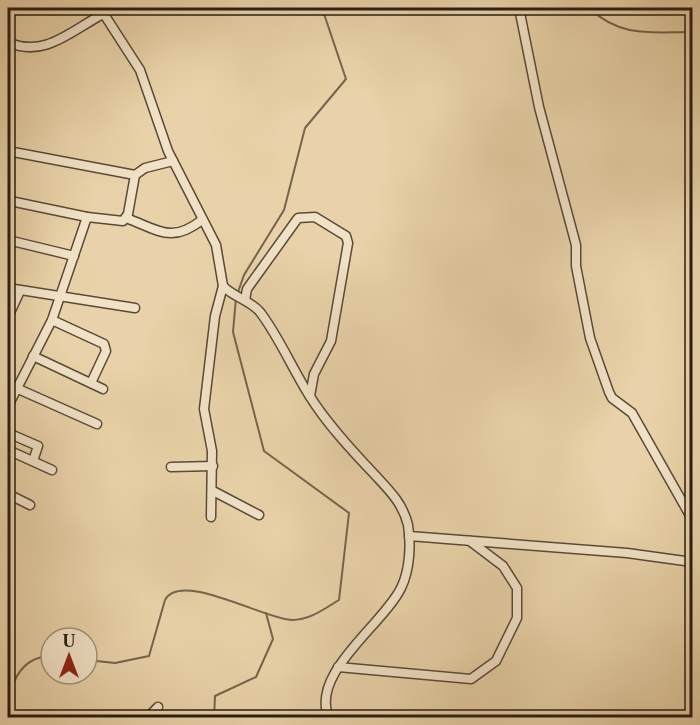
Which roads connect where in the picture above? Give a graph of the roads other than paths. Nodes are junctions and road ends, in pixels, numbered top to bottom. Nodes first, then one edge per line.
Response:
1 (519, 8) edge
2 (101, 11) edge
3 (8, 42) edge
4 (8, 151) edge
5 (173, 161) junction
6 (135, 175) junction
7 (15, 202) dead end
8 (87, 217) junction
9 (126, 218) junction
10 (202, 220) junction
11 (8, 240) edge
12 (74, 256) junction
13 (8, 288) edge
14 (225, 289) junction
15 (20, 291) junction
16 (61, 297) junction
17 (244, 300) junction
18 (135, 308) dead end
19 (8, 317) edge
20 (52, 320) junction
21 (33, 356) junction
22 (91, 383) junction
23 (16, 388) junction
24 (103, 389) dead end
25 (310, 397) junction
26 (8, 406) edge
27 (97, 424) dead end
28 (8, 433) edge
29 (8, 450) edge
30 (33, 461) junction
31 (213, 466) junction
32 (171, 467) dead end
33 (52, 470) dead end
34 (213, 491) junction
35 (9, 498) edge
36 (30, 505) dead end
37 (259, 515) dead end
38 (211, 517) dead end
39 (693, 519) edge
40 (409, 536) junction
41 (470, 542) junction
42 (693, 562) edge
43 (338, 667) junction
44 (158, 706) dead end
45 (147, 717) edge
46 (329, 717) edge

1 - 39 street
2 - 3 street
2 - 5 street
4 - 6 street
5 - 6 street
5 - 10 street
6 - 9 street
7 - 8 street
8 - 9 street
8 - 12 street
9 - 10 street
10 - 14 street
11 - 12 street
12 - 16 street
13 - 15 street
14 - 17 street
14 - 31 street
15 - 16 street
15 - 19 street
16 - 18 street
16 - 20 street
17 - 25 street
17 - 25 street
20 - 21 street
20 - 22 street
21 - 22 street
21 - 23 street
22 - 24 street
23 - 26 street
23 - 27 street
25 - 40 street
28 - 30 street
29 - 30 street
30 - 33 street
31 - 32 street
31 - 34 street
34 - 37 street
34 - 38 street
35 - 36 street
40 - 41 street
40 - 43 street
41 - 42 street
41 - 43 street
43 - 46 street
44 - 45 street

